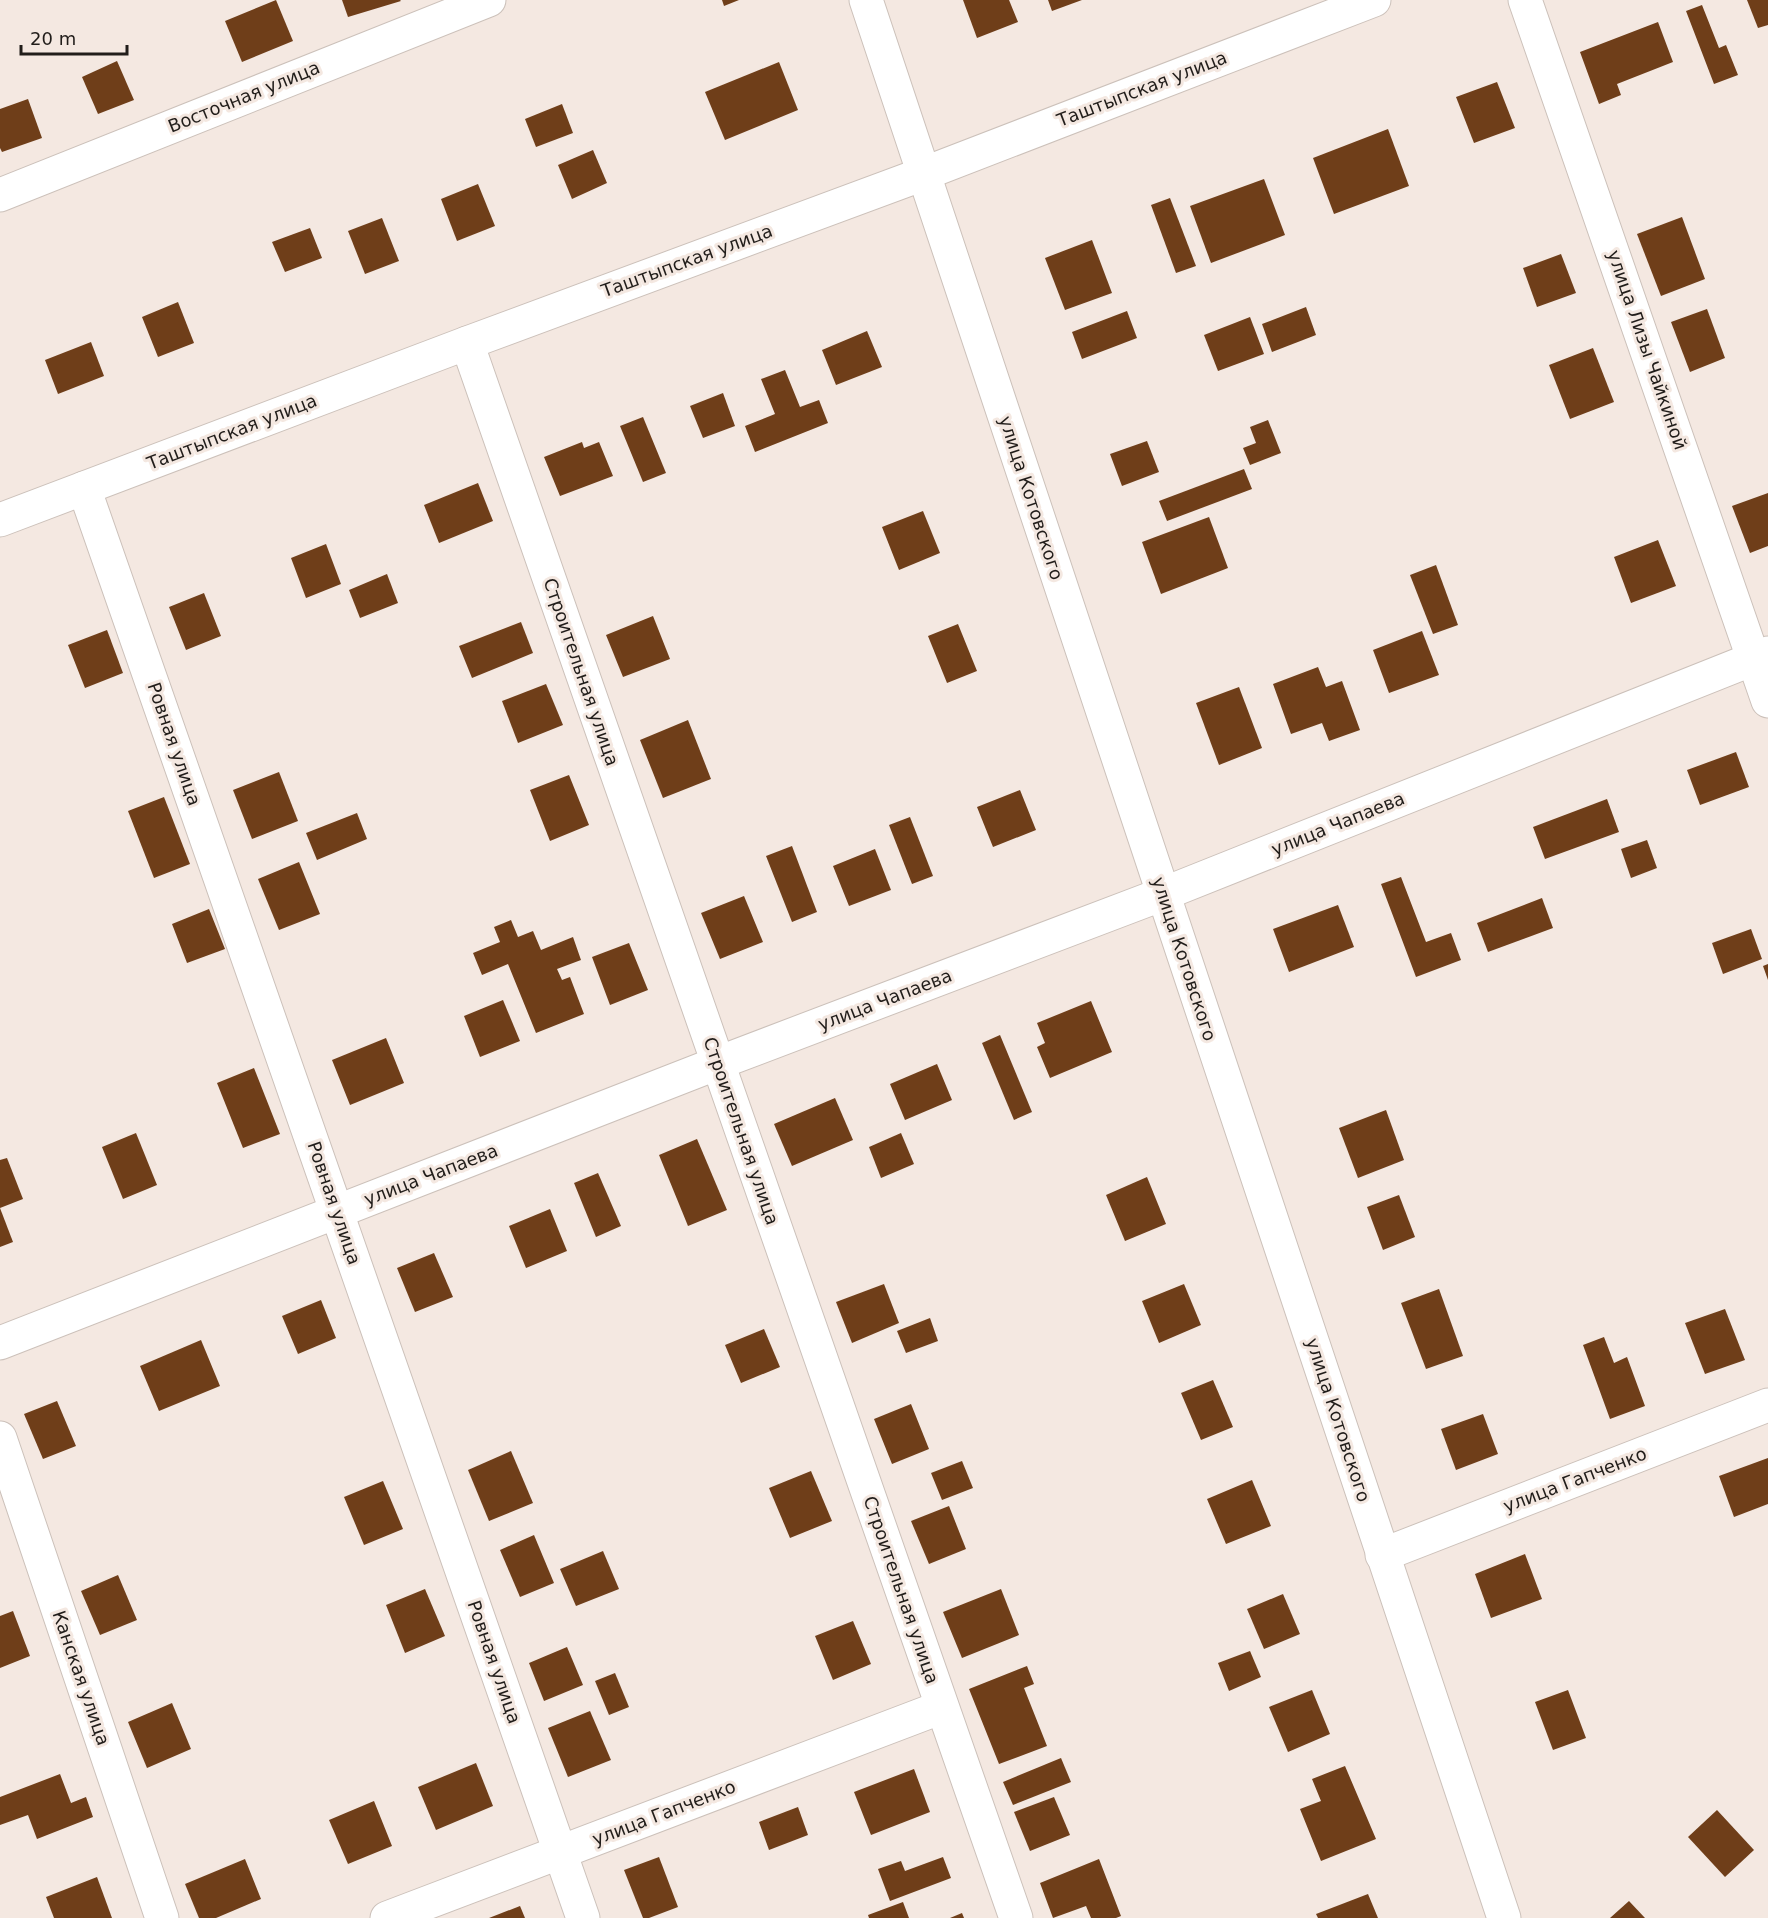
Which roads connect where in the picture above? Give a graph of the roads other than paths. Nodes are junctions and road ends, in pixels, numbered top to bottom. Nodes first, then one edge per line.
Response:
1 (489, 0) edge
2 (866, 0) edge
3 (1374, 0) edge
4 (1525, 0) edge
5 (923, 174) junction
6 (0, 195) edge
7 (467, 343) junction
8 (84, 489) junction
9 (0, 520) edge
10 (1761, 656) edge
11 (1768, 701) edge
12 (1163, 894) junction
13 (718, 1063) junction
14 (337, 1212) junction
15 (0, 1343) edge
16 (1768, 1405) edge
17 (0, 1438) edge
18 (1382, 1555) junction
19 (942, 1707) junction
20 (560, 1852) junction
21 (162, 1918) edge
22 (387, 1918) edge
23 (583, 1918) edge
24 (1016, 1918) edge
25 (1504, 1918) edge

1 - 6 street, Восточная улица
2 - 5 street, улица Котовского
3 - 5 street, Таштыпская улица
4 - 10 street, улица Лизы Чайкиной
5 - 7 street, Таштыпская улица
5 - 12 street, улица Котовского
7 - 8 street, Таштыпская улица
7 - 13 street, Строительная улица
8 - 9 street, Таштыпская улица
8 - 14 street, Ровная улица
10 - 11 street, улица Лизы Чайкиной
10 - 12 street, улица Чапаева
12 - 13 street, улица Чапаева
12 - 18 street, улица Котовского
13 - 14 street, улица Чапаева
13 - 19 street, Строительная улица
14 - 15 street, улица Чапаева
14 - 20 street, Ровная улица
16 - 18 street, улица Гапченко
17 - 21 street, Канская улица
18 - 25 street, улица Котовского
19 - 20 street, улица Гапченко
19 - 24 street, Строительная улица
20 - 22 street, улица Гапченко
20 - 23 street, Ровная улица

